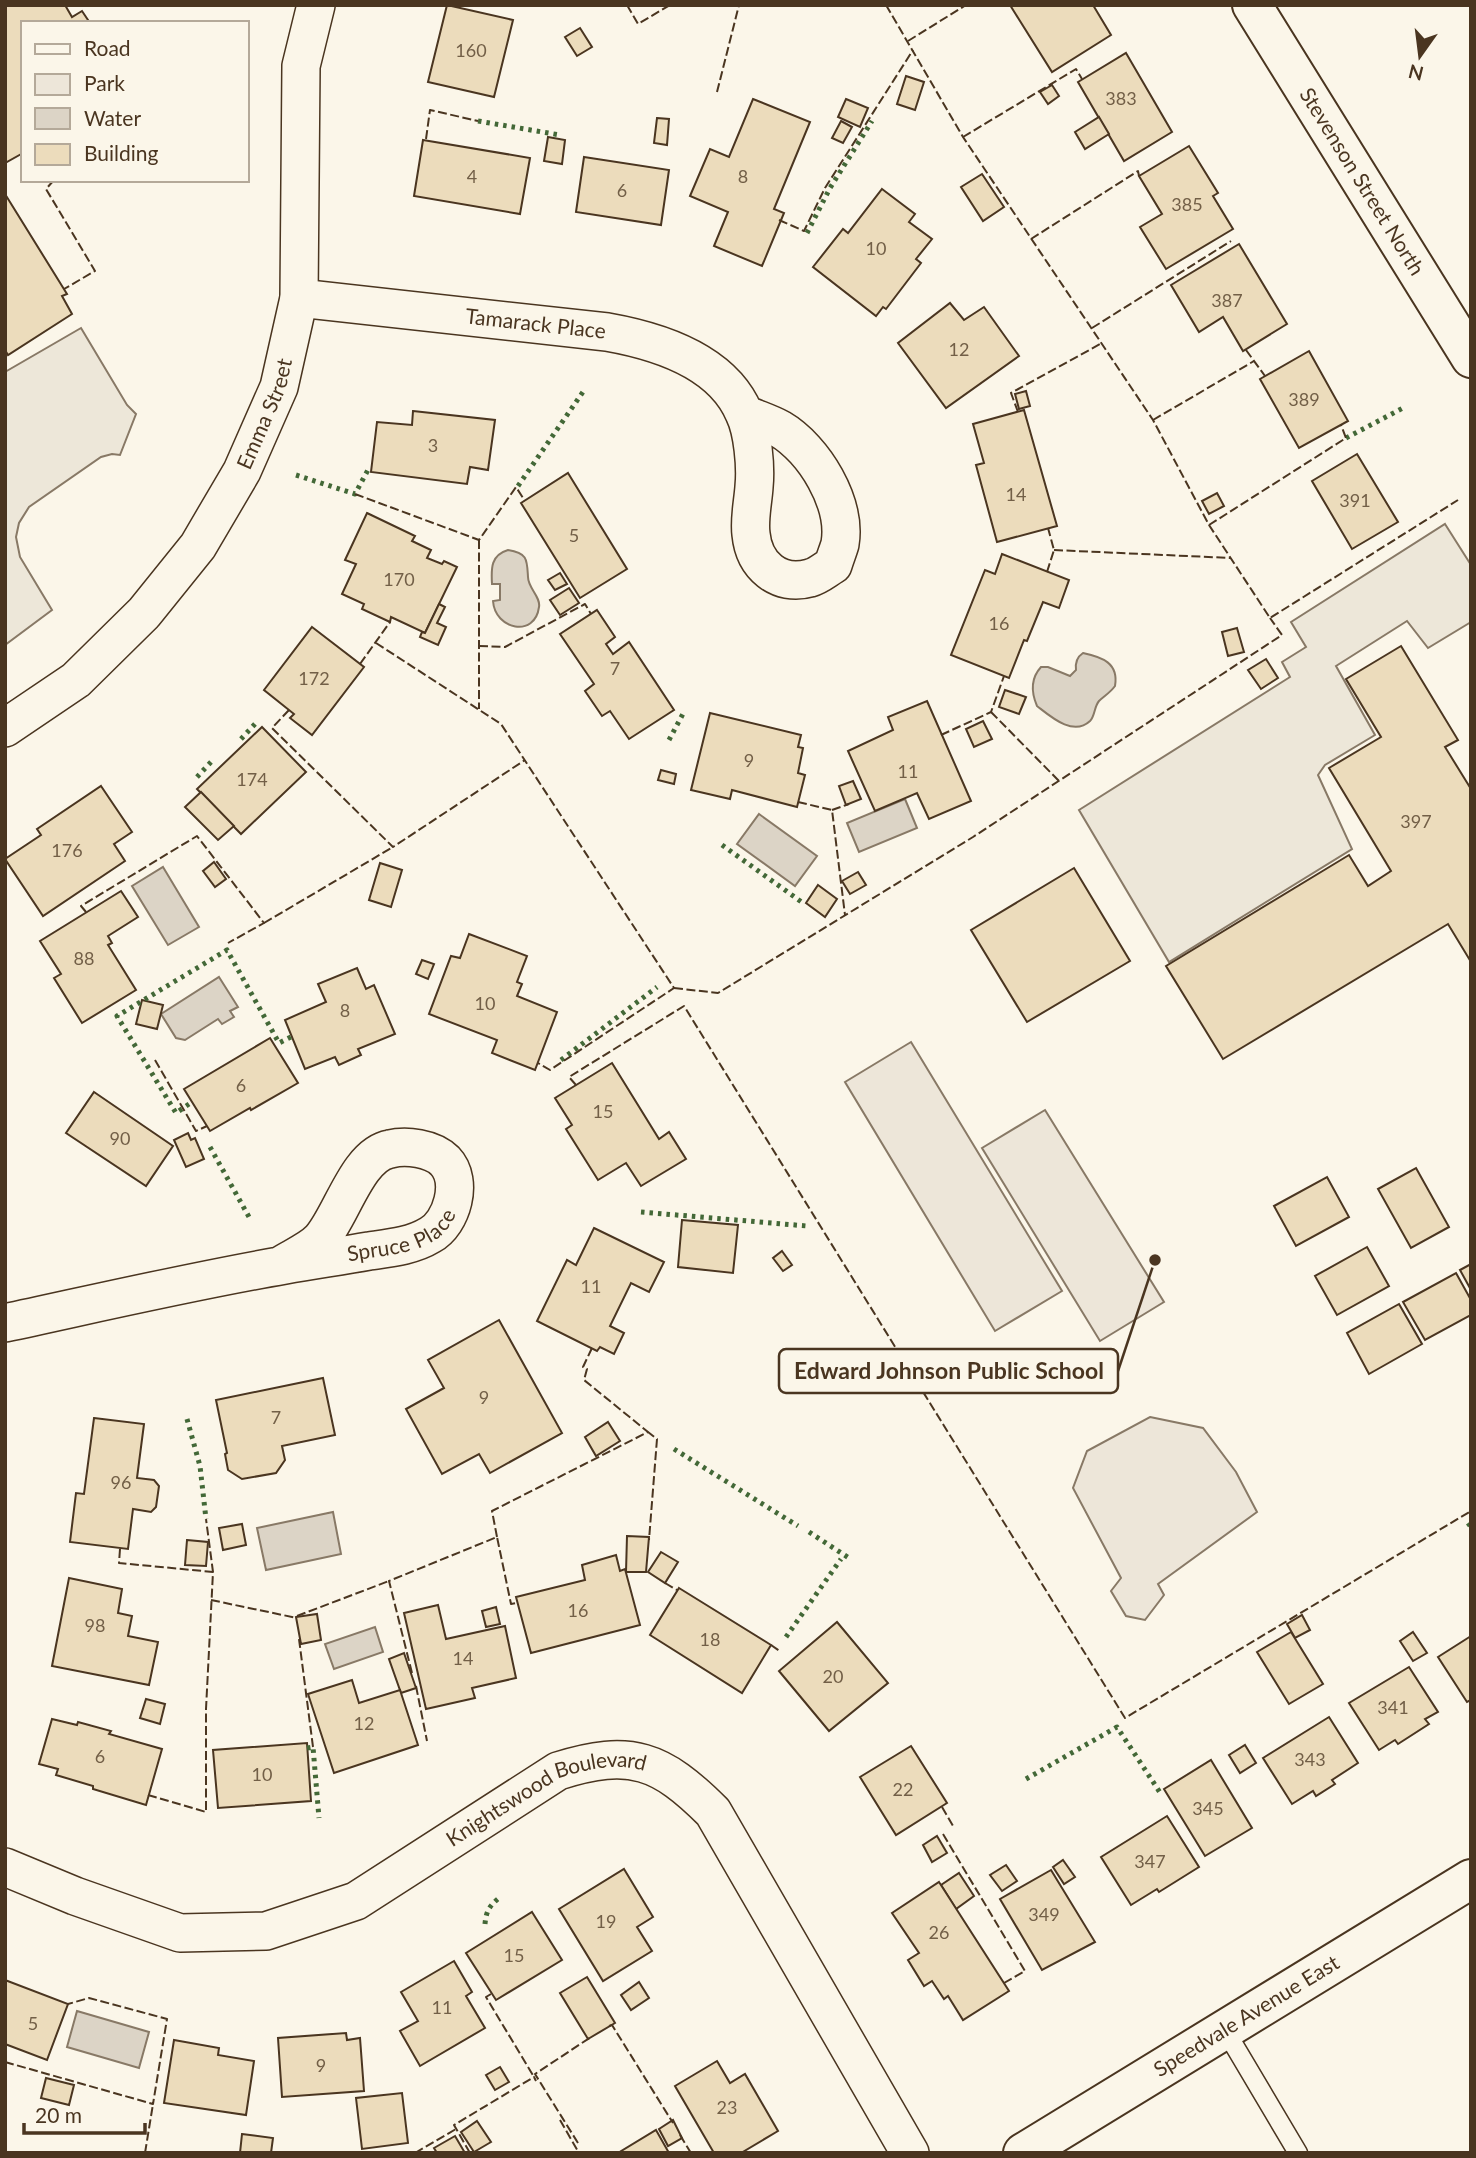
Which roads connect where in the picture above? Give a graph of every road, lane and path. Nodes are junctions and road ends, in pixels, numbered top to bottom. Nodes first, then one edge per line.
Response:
1 (316, 5) edge
2 (1252, 5) edge
3 (299, 298) junction
4 (1471, 358) edge
5 (745, 414) dead end
6 (5, 728) edge
7 (281, 1265) dead end
8 (5, 1323) edge
9 (5, 1867) edge
10 (1471, 1879) edge
11 (1225, 2030) junction
12 (910, 2153) edge
13 (1023, 2153) edge
14 (1298, 2153) edge

1 - 3 street, Emma Street
2 - 4 main road, Stevenson Street North
3 - 5 street, Tamarack Place
3 - 6 street, Emma Street
7 - 8 street
9 - 12 street, Knightswood Boulevard
10 - 11 main road, Speedvale Avenue East
11 - 13 main road, Speedvale Avenue East
11 - 14 lane

